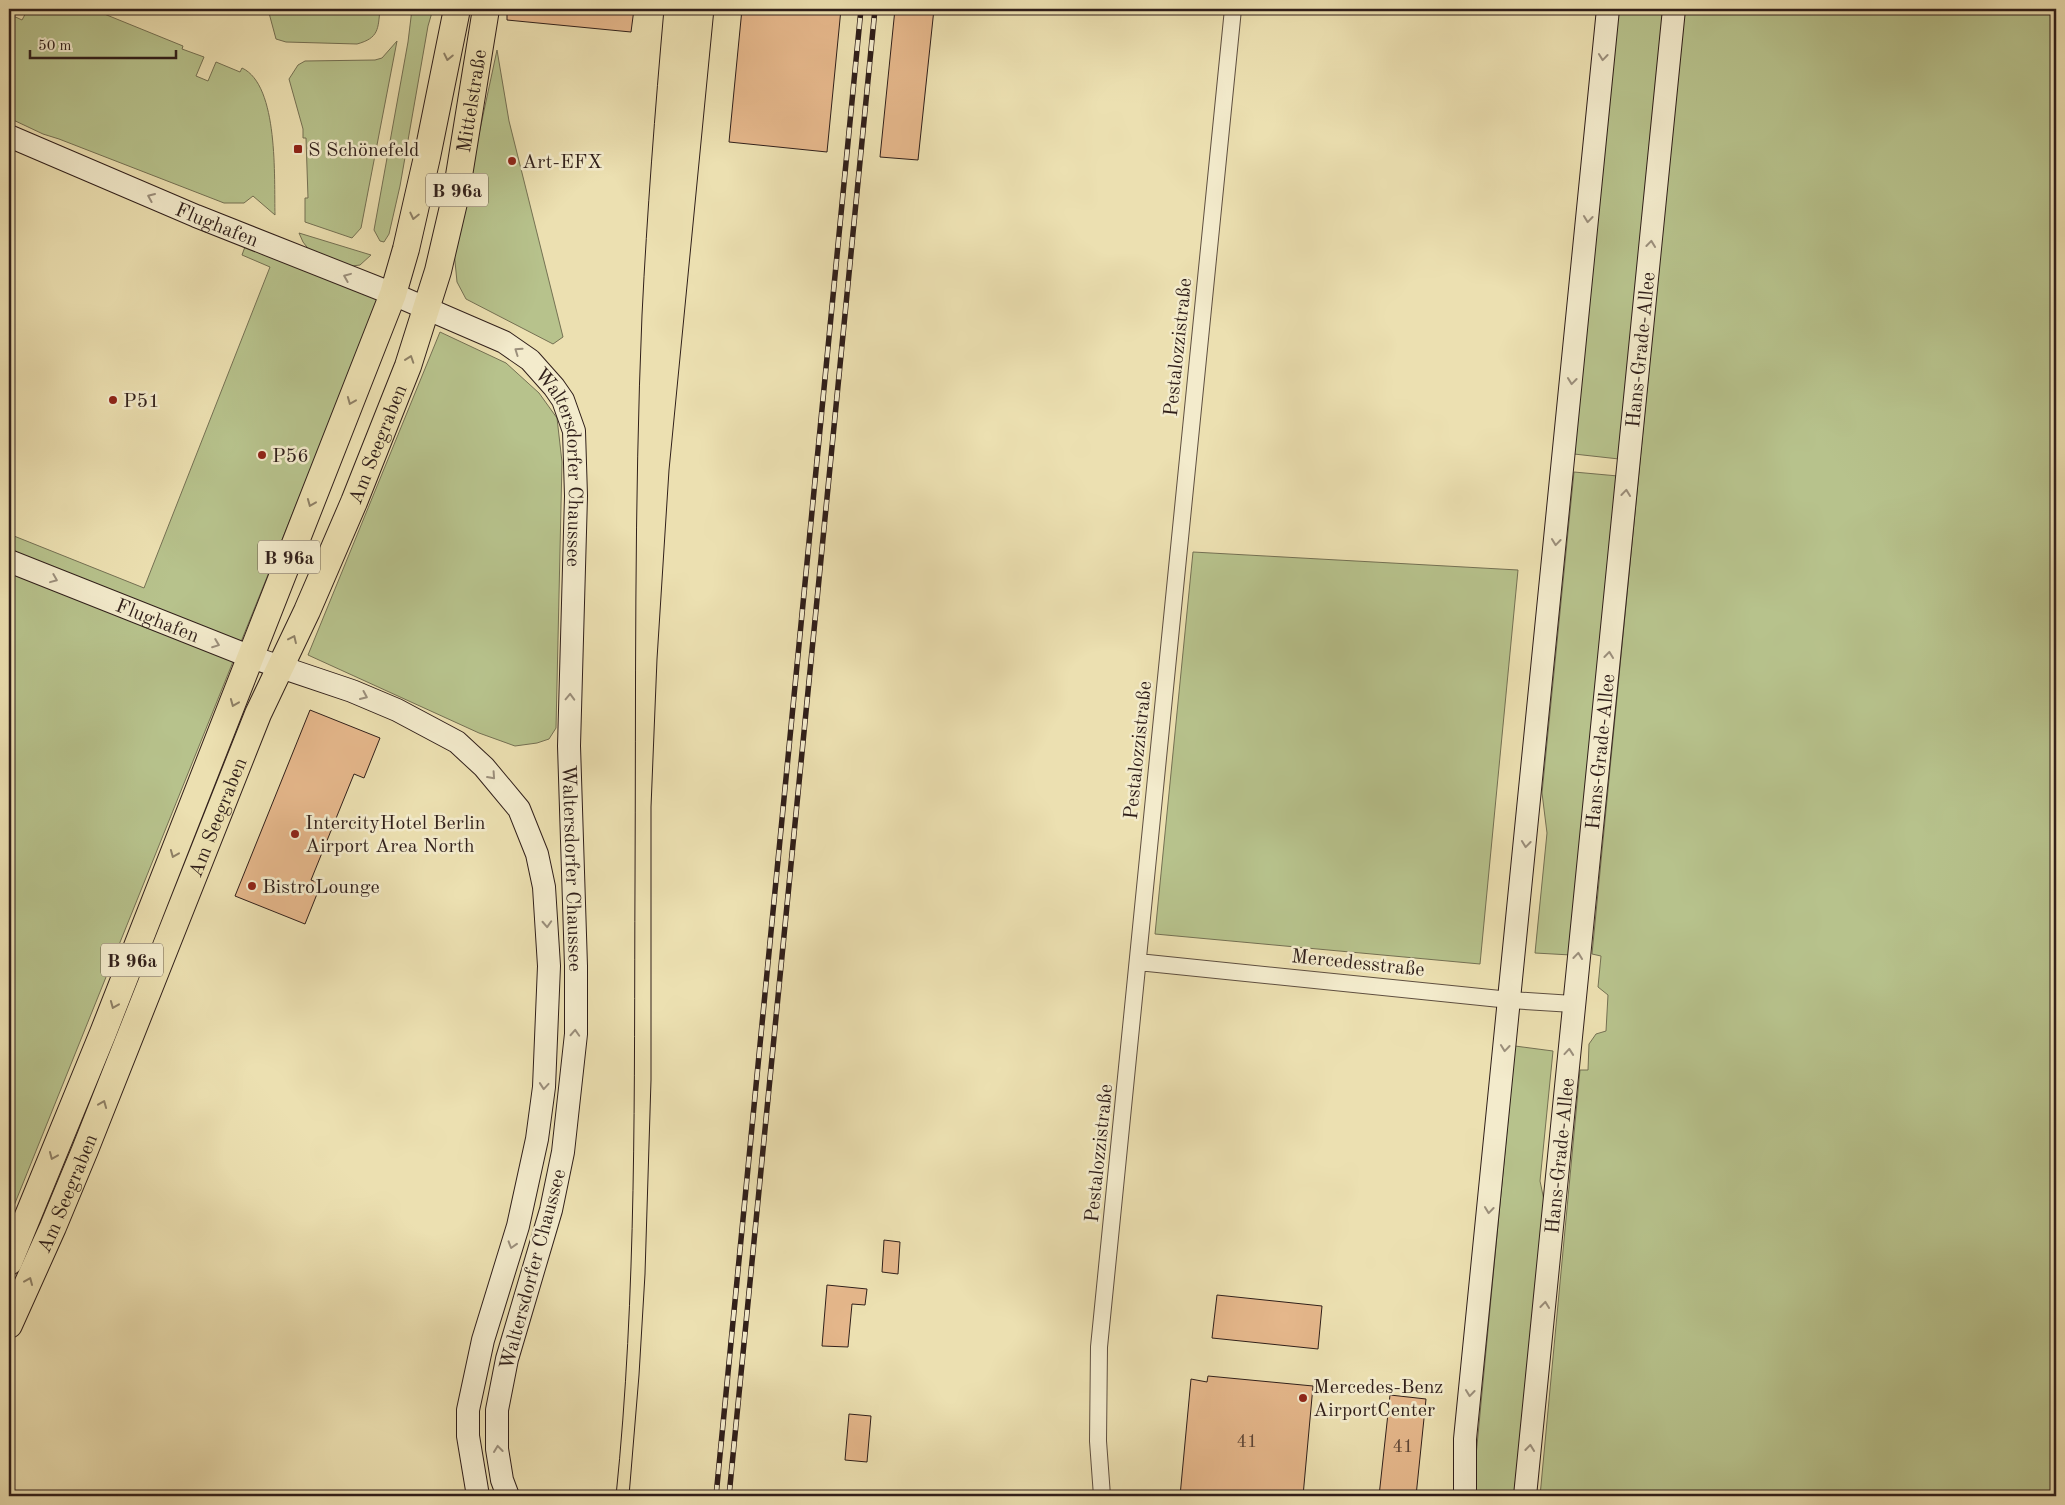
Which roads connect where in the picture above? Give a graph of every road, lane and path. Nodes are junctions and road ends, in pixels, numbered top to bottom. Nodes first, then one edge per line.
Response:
1 (457, 9) edge
2 (486, 9) edge
3 (1232, 9) edge
4 (1608, 9) edge
5 (1674, 9) edge
6 (9, 136) edge
7 (392, 294) junction
8 (426, 309) junction
9 (9, 561) edge
10 (251, 657) junction
11 (280, 667) junction
12 (1138, 962) junction
13 (1510, 1000) junction
14 (1573, 1004) junction
15 (9, 1262) edge
16 (9, 1325) edge
17 (478, 1496) edge
18 (508, 1496) edge
19 (1102, 1496) edge
20 (1464, 1496) edge
21 (1525, 1496) edge

1 -> 7 main road, Mittelstraße / B 96a
2 - 8 main road, Mittelstraße / B 96a
3 - 12 street, Pestalozzistraße
4 -> 13 street
14 -> 5 street, Hans-Grade-Allee
7 -> 6 street, Flughafen
7 - 8 street, Flughafen
7 -> 10 main road, Am Seegraben / B 96a
11 -> 8 main road, Am Seegraben / B 96a
18 -> 8 street, Waltersdorfer Chaussee
9 -> 10 street, Flughafen
10 - 11 street, Waltersdorfer Chaussee
10 -> 15 main road, Am Seegraben / B 96a
16 -> 11 main road, Am Seegraben / B 96a
11 -> 17 street, Waltersdorfer Chaussee
12 - 13 street, Mercedesstraße
12 - 19 street, Pestalozzistraße
13 - 14 street, Mercedesstraße
13 -> 20 street
21 -> 14 street, Hans-Grade-Allee

